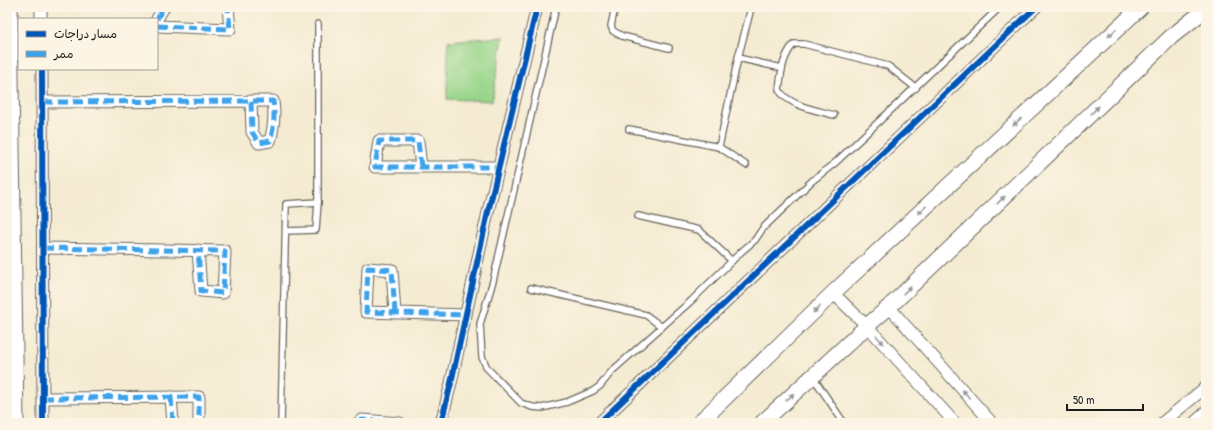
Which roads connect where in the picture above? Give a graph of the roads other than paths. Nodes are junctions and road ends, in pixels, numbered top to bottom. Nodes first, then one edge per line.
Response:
1 (41, 7) edge
2 (164, 7) edge
3 (228, 7) edge
4 (536, 7) edge
5 (556, 7) edge
6 (615, 7) edge
7 (750, 7) edge
8 (1000, 7) edge
9 (1036, 7) edge
10 (1141, 7) edge
11 (1206, 9) edge
12 (9, 11) edge
13 (41, 18) edge
14 (158, 18) edge
15 (318, 24) dead end
16 (158, 26) edge
17 (669, 48) dead end
18 (738, 58) junction
19 (782, 68) junction
20 (42, 70) edge
21 (7, 74) edge
22 (916, 88) junction
23 (251, 101) dead end
24 (43, 102) junction
25 (834, 115) dead end
26 (629, 130) dead end
27 (719, 147) junction
28 (746, 164) dead end
29 (421, 167) dead end
30 (499, 167) junction
31 (318, 202) junction
32 (638, 216) dead end
33 (286, 231) junction
34 (43, 248) junction
35 (198, 250) dead end
36 (732, 261) junction
37 (7, 269) edge
38 (13, 288) junction
39 (531, 288) dead end
40 (833, 293) junction
41 (889, 307) junction
42 (396, 313) junction
43 (466, 315) junction
44 (867, 326) junction
45 (662, 327) junction
46 (813, 377) junction
47 (1206, 387) edge
48 (171, 397) junction
49 (43, 398) junction
50 (1206, 412) edge
51 (16, 423) edge
52 (43, 423) edge
53 (173, 423) edge
54 (199, 423) edge
55 (280, 423) edge
56 (358, 423) edge
57 (393, 423) edge
58 (441, 423) edge
59 (599, 423) edge
60 (699, 423) edge
61 (762, 423) edge
62 (844, 423) edge
63 (954, 423) edge
64 (992, 423) edge
65 (1162, 423) edge
66 (1194, 423) edge

1 - 13 street
2 - 14 street
3 - 16 street
4 - 30 street
5 - 45 lane
6 - 17 lane
7 - 18 lane
8 - 22 lane
9 - 59 street
10 -> 40 main road
41 -> 11 main road
12 - 21 main road
12 - 38 main road
15 - 31 lane
18 - 19 lane
18 - 27 lane
19 - 22 lane
19 - 25 lane
20 - 24 street
22 - 36 lane
23 - 24 street
24 - 34 street
26 - 27 lane
27 - 28 lane
29 - 30 street
30 - 43 street
31 - 33 lane
31 - 33 lane
32 - 36 lane
33 - 55 lane
34 - 35 street
34 - 49 street
36 - 45 lane
37 - 38 main road
38 - 51 main road
39 - 45 lane
40 - 44 street
40 -> 60 main road
41 - 44 main road
64 -> 41 street
42 - 42 street
42 - 43 street
43 - 58 street
44 - 46 main road
44 -> 63 street
61 -> 46 main road
46 - 62 lane
47 - 65 street
48 - 49 street
48 - 53 street
48 - 54 street
49 - 52 street
50 - 66 street
56 - 57 street

